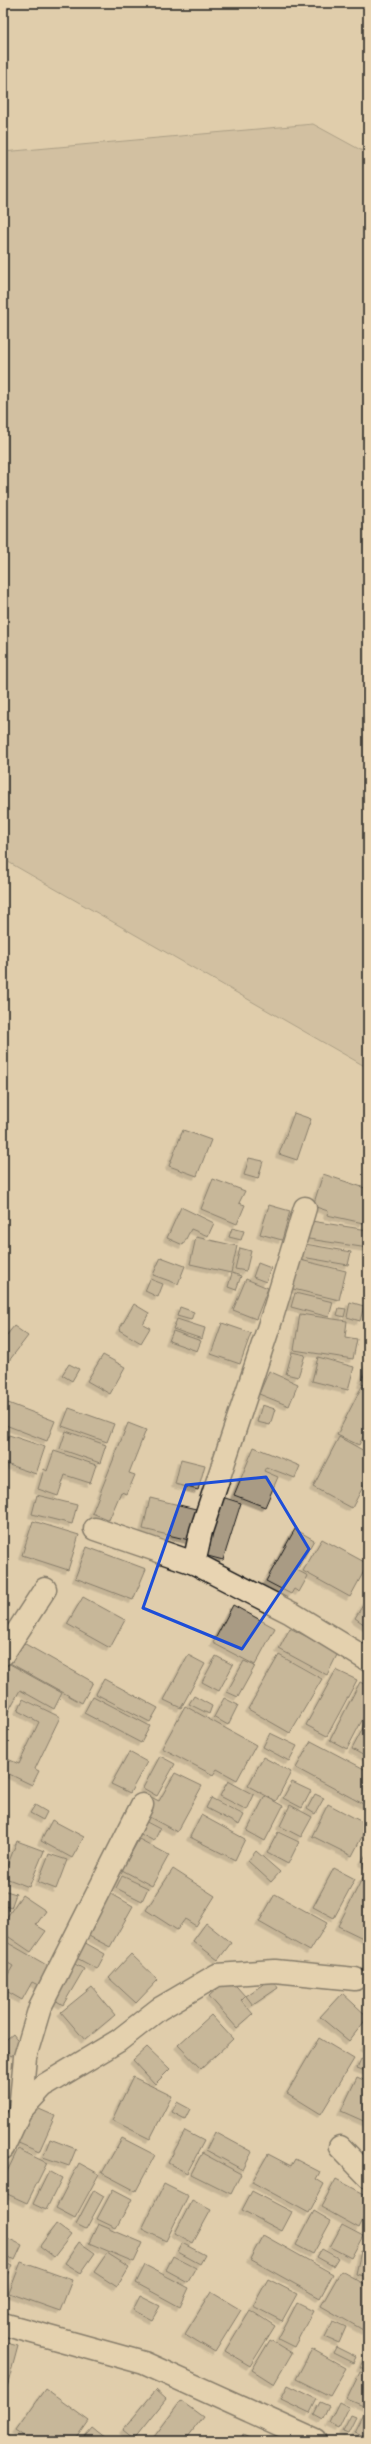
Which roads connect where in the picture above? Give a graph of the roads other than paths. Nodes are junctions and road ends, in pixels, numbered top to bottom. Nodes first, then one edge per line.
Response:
1 (304, 1208) dead end
2 (95, 1530) dead end
3 (194, 1563) junction
4 (45, 1589) dead end
5 (3, 1654) edge
6 (368, 1660) edge
7 (142, 1805) dead end
8 (355, 1979) dead end
9 (20, 2112) junction
10 (340, 2147) dead end
11 (3, 2148) edge
12 (368, 2176) edge
13 (3, 2324) edge
14 (316, 2441) edge

1 - 3 street
2 - 3 street
3 - 6 street
4 - 5 street
7 - 9 street
8 - 9 street
9 - 11 street
10 - 12 street
13 - 14 street

